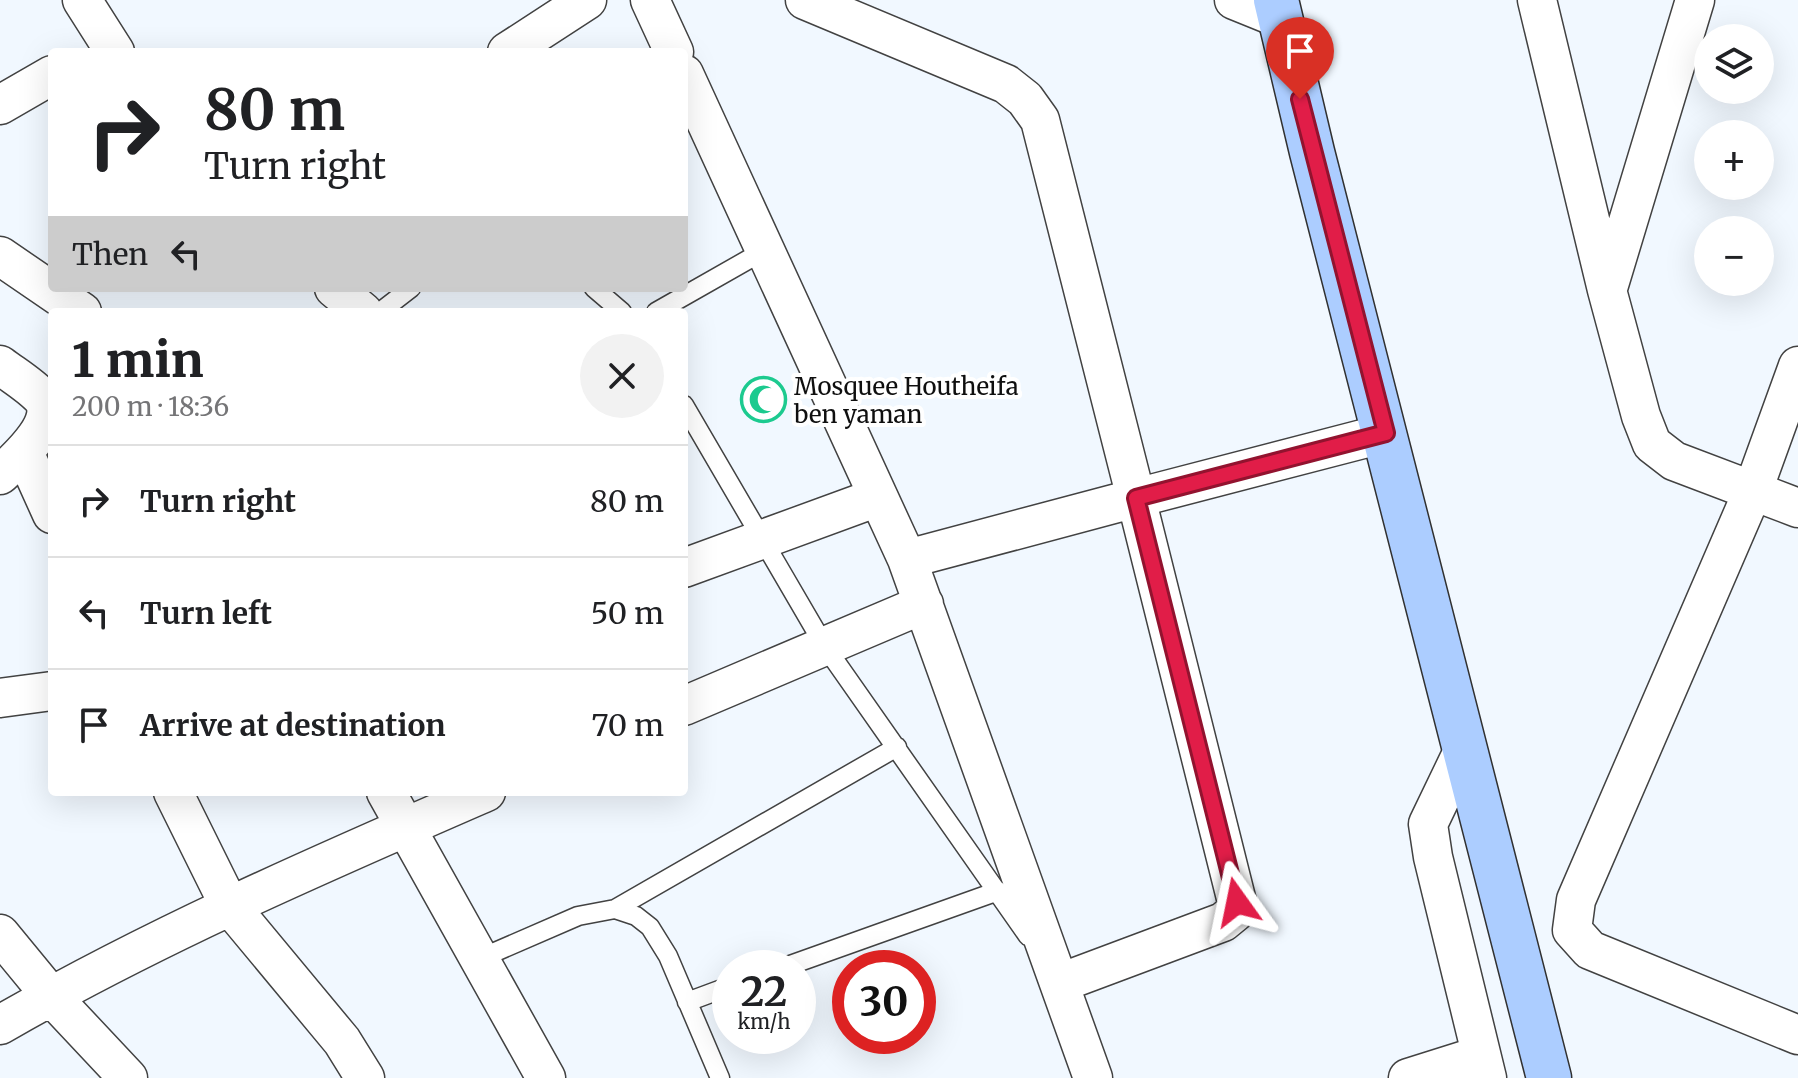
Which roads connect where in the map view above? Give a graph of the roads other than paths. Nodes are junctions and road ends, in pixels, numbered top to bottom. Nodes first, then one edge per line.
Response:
1 (82, 0) edge
2 (587, 0) edge
3 (650, 0) edge
4 (805, 0) edge
5 (1234, 0) edge
6 (1695, 0) edge
7 (1540, 3) edge
8 (1279, 10) edge
9 (105, 48) edge
10 (513, 48) edge
11 (672, 48) edge
12 (48, 77) edge
13 (688, 94) edge
14 (0, 105) edge
15 (765, 250) junction
16 (0, 256) edge
17 (48, 289) edge
18 (1607, 290) junction
19 (53, 292) edge
20 (339, 292) edge
21 (406, 292) edge
22 (599, 292) edge
23 (76, 308) edge
24 (358, 308) edge
25 (385, 308) edge
26 (617, 308) edge
27 (663, 308) edge
28 (0, 365) edge
29 (1798, 366) edge
30 (688, 412) edge
31 (1386, 433) junction
32 (12, 464) edge
33 (1752, 493) junction
34 (878, 497) junction
35 (1136, 498) junction
36 (1798, 508) edge
37 (48, 509) edge
38 (764, 539) junction
39 (907, 559) junction
40 (688, 567) edge
41 (924, 604) junction
42 (824, 645) junction
43 (48, 692) edge
44 (0, 698) edge
45 (688, 704) edge
46 (897, 747) junction
47 (1465, 747) junction
48 (175, 796) edge
49 (388, 796) edge
50 (477, 796) edge
51 (405, 827) junction
52 (998, 891) junction
53 (229, 905) junction
54 (615, 909) junction
55 (0, 934) edge
56 (816, 956) edge
57 (479, 959) junction
58 (1060, 983) junction
59 (712, 993) edge
60 (51, 996) junction
61 (687, 1002) junction
62 (0, 1025) edge
63 (1798, 1035) edge
64 (1484, 1066) edge
65 (128, 1078) edge
66 (365, 1078) edge
67 (546, 1078) edge
68 (720, 1078) edge
69 (1093, 1078) edge
70 (1408, 1078) edge
71 (1549, 1078) edge

1 - 9 street
2 - 10 street
3 - 11 street
4 - 35 street
5 - 8 street
6 - 18 street
7 - 18 street
8 - 31 main road
12 - 14 street
13 - 15 street
15 - 27 lane
15 - 34 street
16 - 17 street
18 - 33 street
19 - 23 street
20 - 24 street
21 - 25 lane
22 - 26 lane
28 - 32 street
29 - 33 street
30 - 38 lane
31 - 35 street
31 - 47 main road
32 - 37 street
33 - 36 street
33 - 63 street
34 - 38 street
34 - 39 street
35 - 39 street
35 - 58 street
38 - 40 street
38 - 42 lane
39 - 41 street
41 - 42 street
41 - 58 street
42 - 45 street
42 - 46 lane
43 - 44 street
46 - 52 lane
46 - 54 lane
47 - 64 street
47 - 71 main road
48 - 53 street
49 - 51 street
50 - 51 street
51 - 53 street
51 - 57 street
52 - 56 lane
52 - 58 lane
53 - 60 street
53 - 66 street
54 - 57 lane
54 - 61 lane
55 - 60 street
57 - 67 street
58 - 69 street
59 - 61 lane
60 - 62 street
60 - 65 street
61 - 68 lane
64 - 70 street

